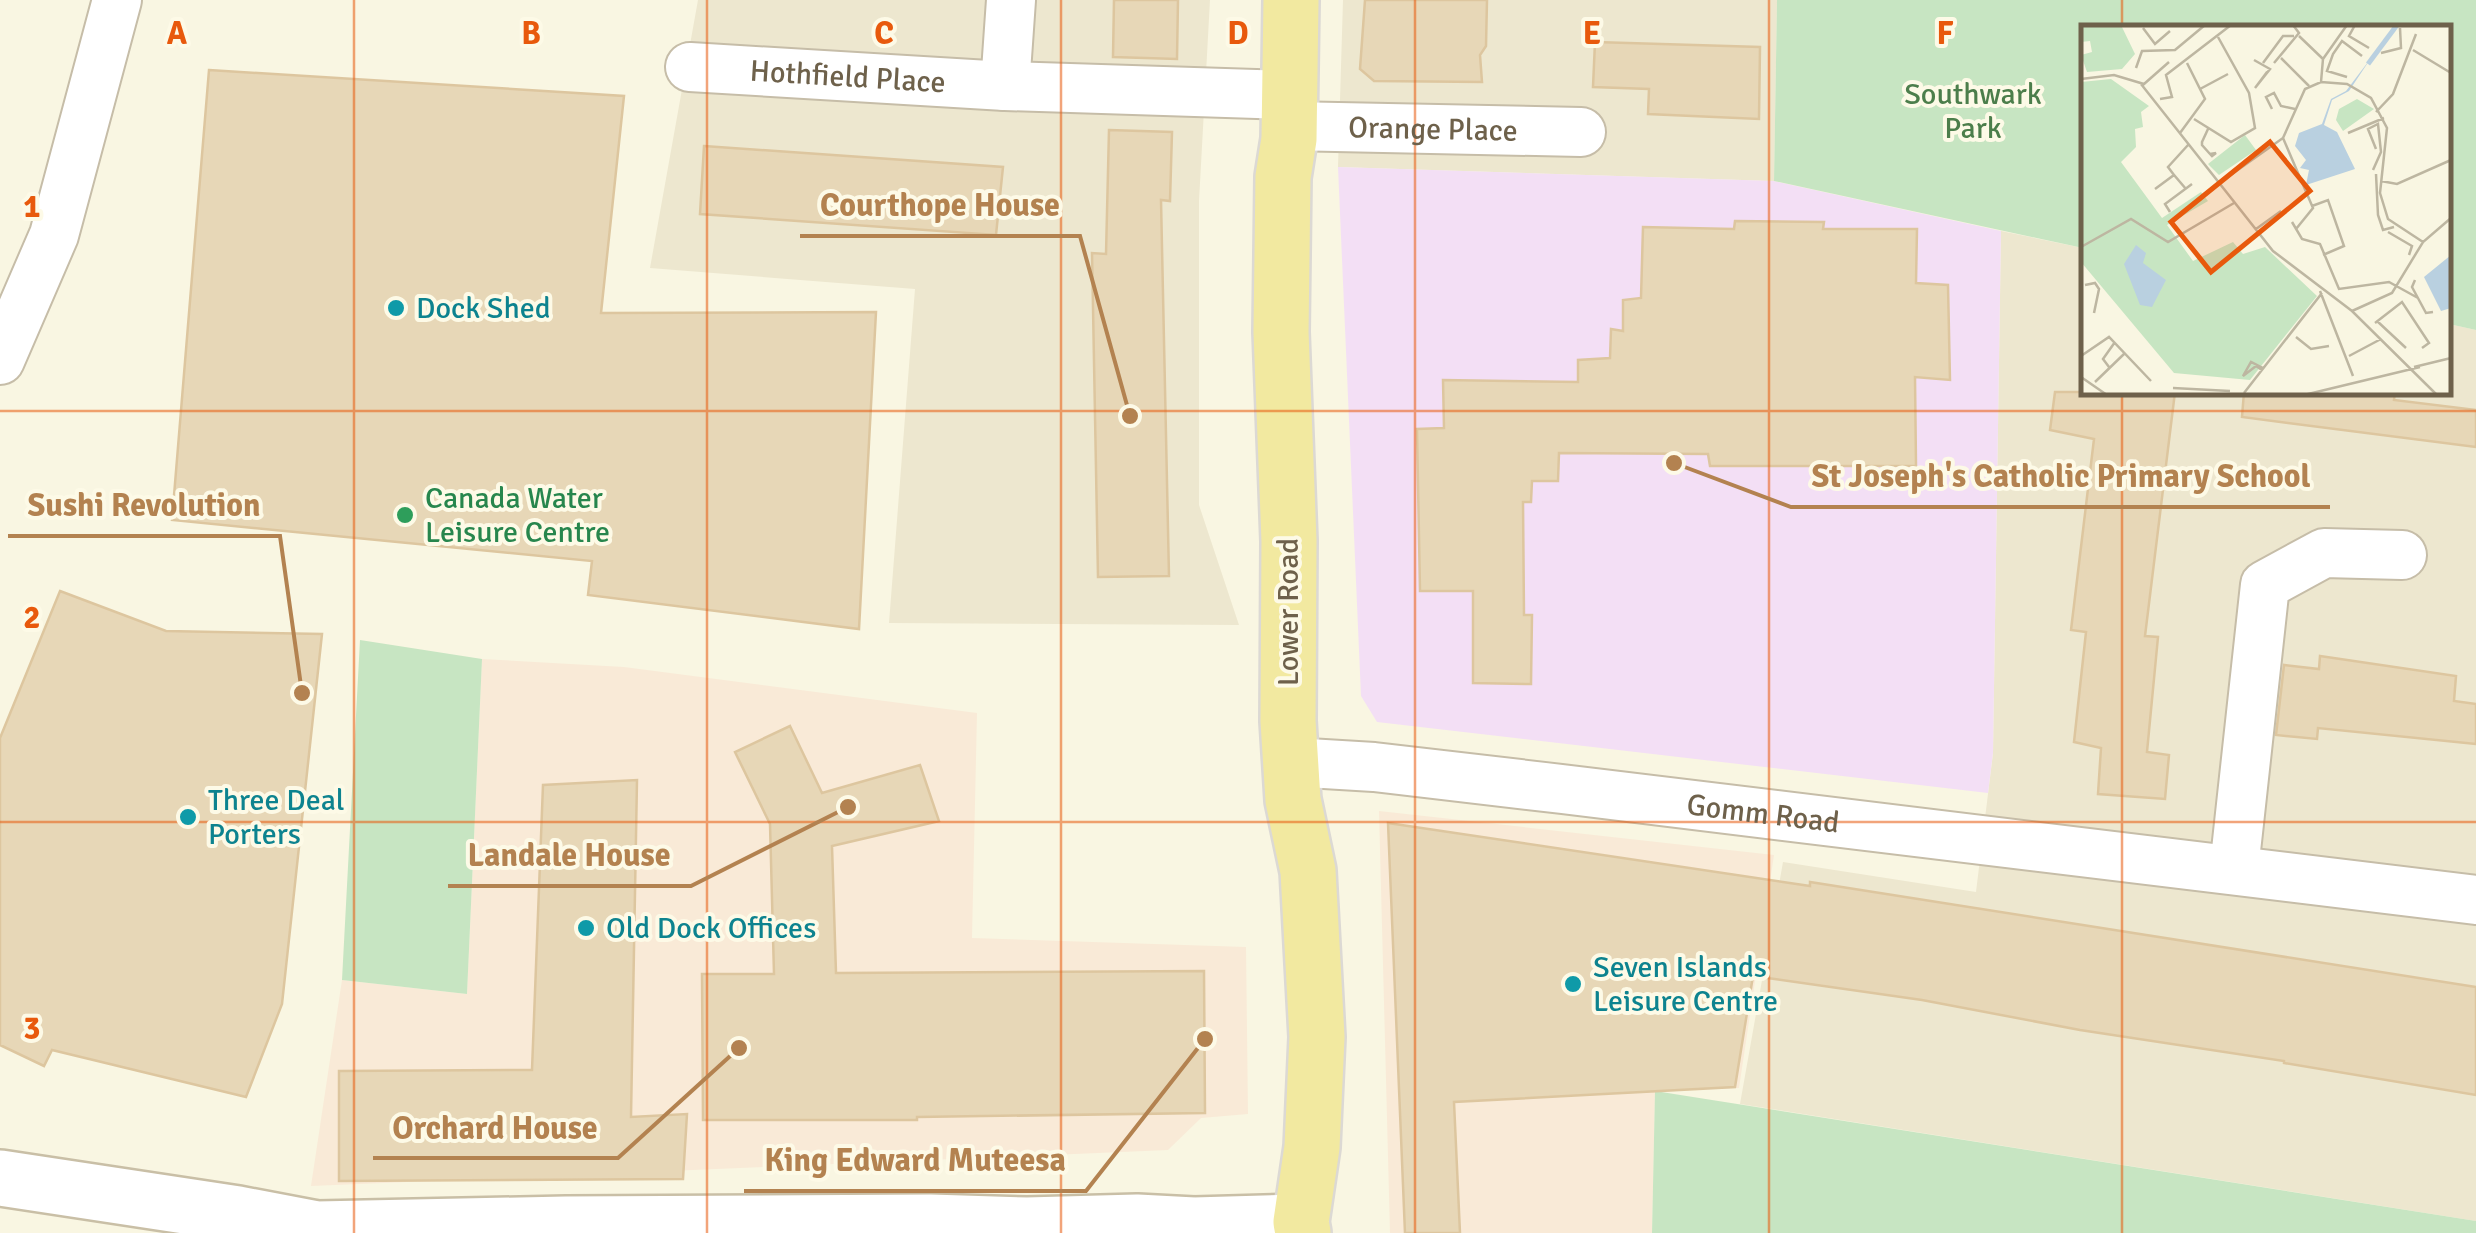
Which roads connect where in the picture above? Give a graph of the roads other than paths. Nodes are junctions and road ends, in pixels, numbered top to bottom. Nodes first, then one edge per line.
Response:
1 (117, 0) edge
2 (1011, 0) edge
3 (1291, 0) edge
4 (690, 67) dead end
5 (1005, 86) junction
6 (1288, 110) junction
7 (1580, 132) dead end
8 (0, 360) edge
9 (2402, 555) dead end
10 (1291, 762) junction
11 (2234, 869) junction
12 (2476, 900) edge
13 (0, 1178) edge
14 (1155, 1228) edge
15 (1300, 1229) edge

1 - 8 street
2 - 5 street
3 - 6 main road, Lower Road
4 - 5 street, Hothfield Place
5 - 6 street, Hothfield Place
6 - 7 street, Orange Place
6 - 10 main road, Lower Road
9 - 11 street
10 - 11 street, Gomm Road
10 - 15 main road, Lower Road
11 - 12 street, Gomm Road
13 - 14 street
14 - 15 street

